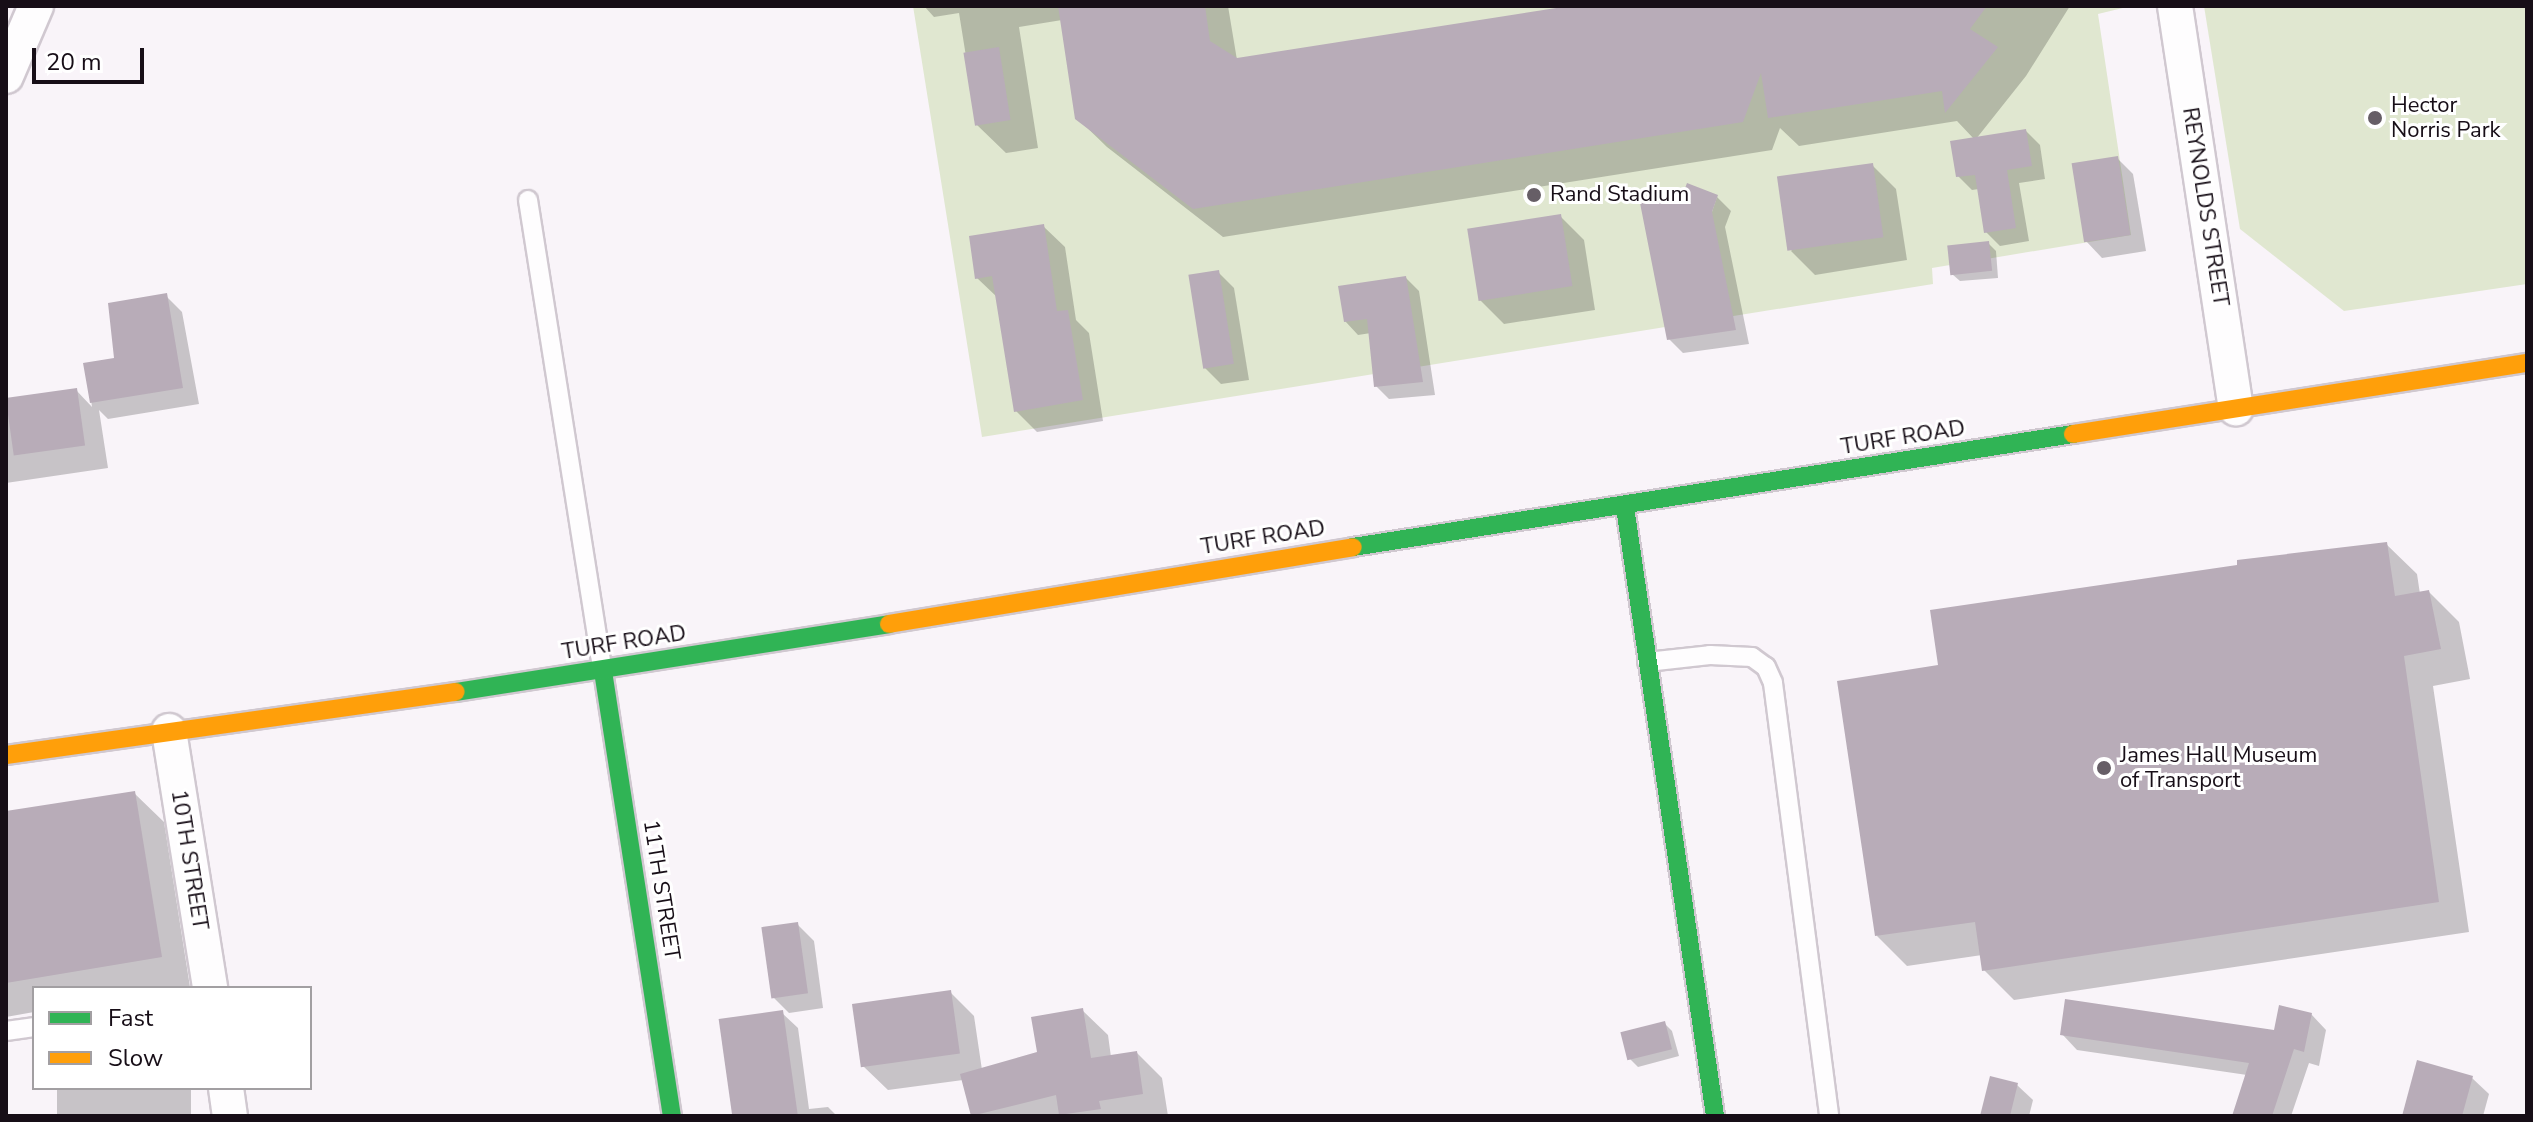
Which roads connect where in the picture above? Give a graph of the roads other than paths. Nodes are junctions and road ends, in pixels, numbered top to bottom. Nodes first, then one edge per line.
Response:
1 (36, 6) edge
2 (2175, 6) edge
3 (6, 76) edge
4 (528, 200) dead end
5 (2527, 363) edge
6 (2236, 408) junction
7 (1625, 507) junction
8 (1647, 662) junction
9 (603, 671) junction
10 (169, 731) junction
11 (6, 755) edge
12 (210, 986) edge
13 (32, 1027) edge
14 (6, 1031) edge
15 (226, 1090) edge
16 (230, 1116) edge
17 (672, 1116) edge
18 (1715, 1116) edge
19 (1829, 1116) edge

1 - 3 street
2 - 6 street, REYNOLDS STREET
4 - 9 lane
5 - 6 main road, TURF ROAD
6 - 7 main road, TURF ROAD
7 - 8 main road
7 - 9 main road, TURF ROAD
8 - 18 main road
8 - 19 lane
9 - 10 main road, TURF ROAD
9 - 17 main road, 11TH STREET
10 - 11 main road, TURF ROAD
10 - 12 street, 10TH STREET
13 - 14 lane
15 - 16 street

